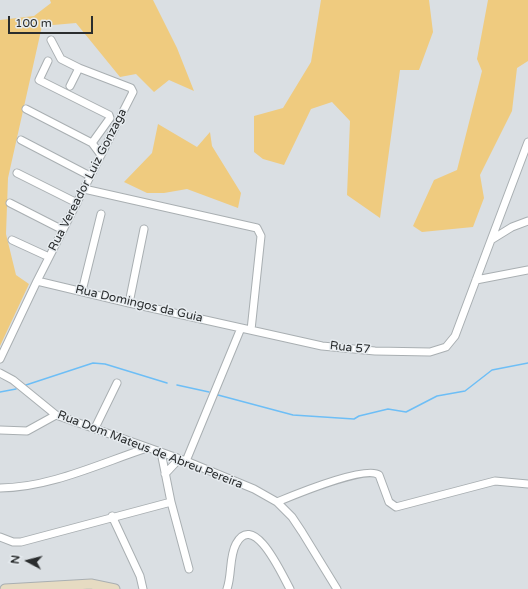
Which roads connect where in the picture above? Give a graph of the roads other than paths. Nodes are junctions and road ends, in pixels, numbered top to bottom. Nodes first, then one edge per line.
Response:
1 (51, 40) dead end
2 (48, 61) dead end
3 (79, 68) junction
4 (70, 86) dead end
5 (26, 109) dead end
6 (21, 140) dead end
7 (528, 142) edge
8 (92, 143) junction
9 (101, 155) junction
10 (17, 172) dead end
11 (90, 176) junction
12 (84, 189) junction
13 (77, 203) junction
14 (10, 204) dead end
15 (101, 214) dead end
16 (528, 221) edge
17 (144, 229) dead end
18 (63, 230) junction
19 (12, 240) dead end
20 (491, 240) junction
21 (49, 257) junction
22 (528, 270) edge
23 (476, 280) junction
24 (37, 281) junction
25 (82, 291) junction
26 (129, 304) junction
27 (241, 328) junction
28 (251, 330) junction
29 (0, 360) edge
30 (0, 372) edge
31 (117, 384) dead end
32 (56, 415) junction
33 (95, 428) junction
34 (0, 430) edge
35 (147, 448) junction
36 (160, 452) junction
37 (182, 460) junction
38 (165, 474) junction
39 (528, 484) edge
40 (0, 488) edge
41 (171, 502) junction
42 (277, 502) junction
43 (112, 516) junction
44 (0, 537) edge
45 (190, 569) dead end
46 (73, 587) edge
47 (5, 589) edge
48 (115, 589) edge
49 (143, 589) edge
50 (227, 589) edge
51 (290, 589) edge
52 (337, 589) edge

1 - 3 street, Rua Vereador Luiz Gonzaga
2 - 8 street
3 - 4 street
3 - 9 street, Rua Vereador Luiz Gonzaga
5 - 8 street
6 - 11 street
7 - 20 street, Rua 57
8 - 9 street
9 - 11 street, Rua Vereador Luiz Gonzaga
10 - 13 street
11 - 12 street, Rua Vereador Luiz Gonzaga
12 - 13 street, Rua Vereador Luiz Gonzaga
12 - 28 street
13 - 18 street, Rua Vereador Luiz Gonzaga
14 - 18 street
15 - 25 street
16 - 20 street
17 - 26 street
18 - 21 street, Rua Vereador Luiz Gonzaga
19 - 21 street
20 - 23 street, Rua 57
21 - 24 street, Rua Vereador Luiz Gonzaga
22 - 23 street
23 - 28 street, Rua 57
24 - 25 street, Rua Domingos da Guia
24 - 29 street, Rua Vereador Luiz Gonzaga
25 - 26 street, Rua Domingos da Guia
26 - 27 street, Rua Domingos da Guia
27 - 28 street, Rua 57
27 - 37 street
30 - 32 street, Rua Dom Mateus de Abreu Pereira
31 - 33 street
32 - 33 street, Rua Dom Mateus de Abreu Pereira
32 - 34 street
33 - 35 street, Rua Dom Mateus de Abreu Pereira
35 - 36 street, Rua Dom Mateus de Abreu Pereira
35 - 40 street
36 - 37 street, Rua Dom Mateus de Abreu Pereira
36 - 38 street
37 - 38 street
37 - 42 street, Rua Dom Mateus de Abreu Pereira
38 - 41 street
39 - 42 street
41 - 43 street
41 - 45 street
42 - 52 street, Rua Dom Mateus de Abreu Pereira
43 - 44 street
43 - 49 street
46 - 47 main road
46 - 48 main road
50 - 51 street

